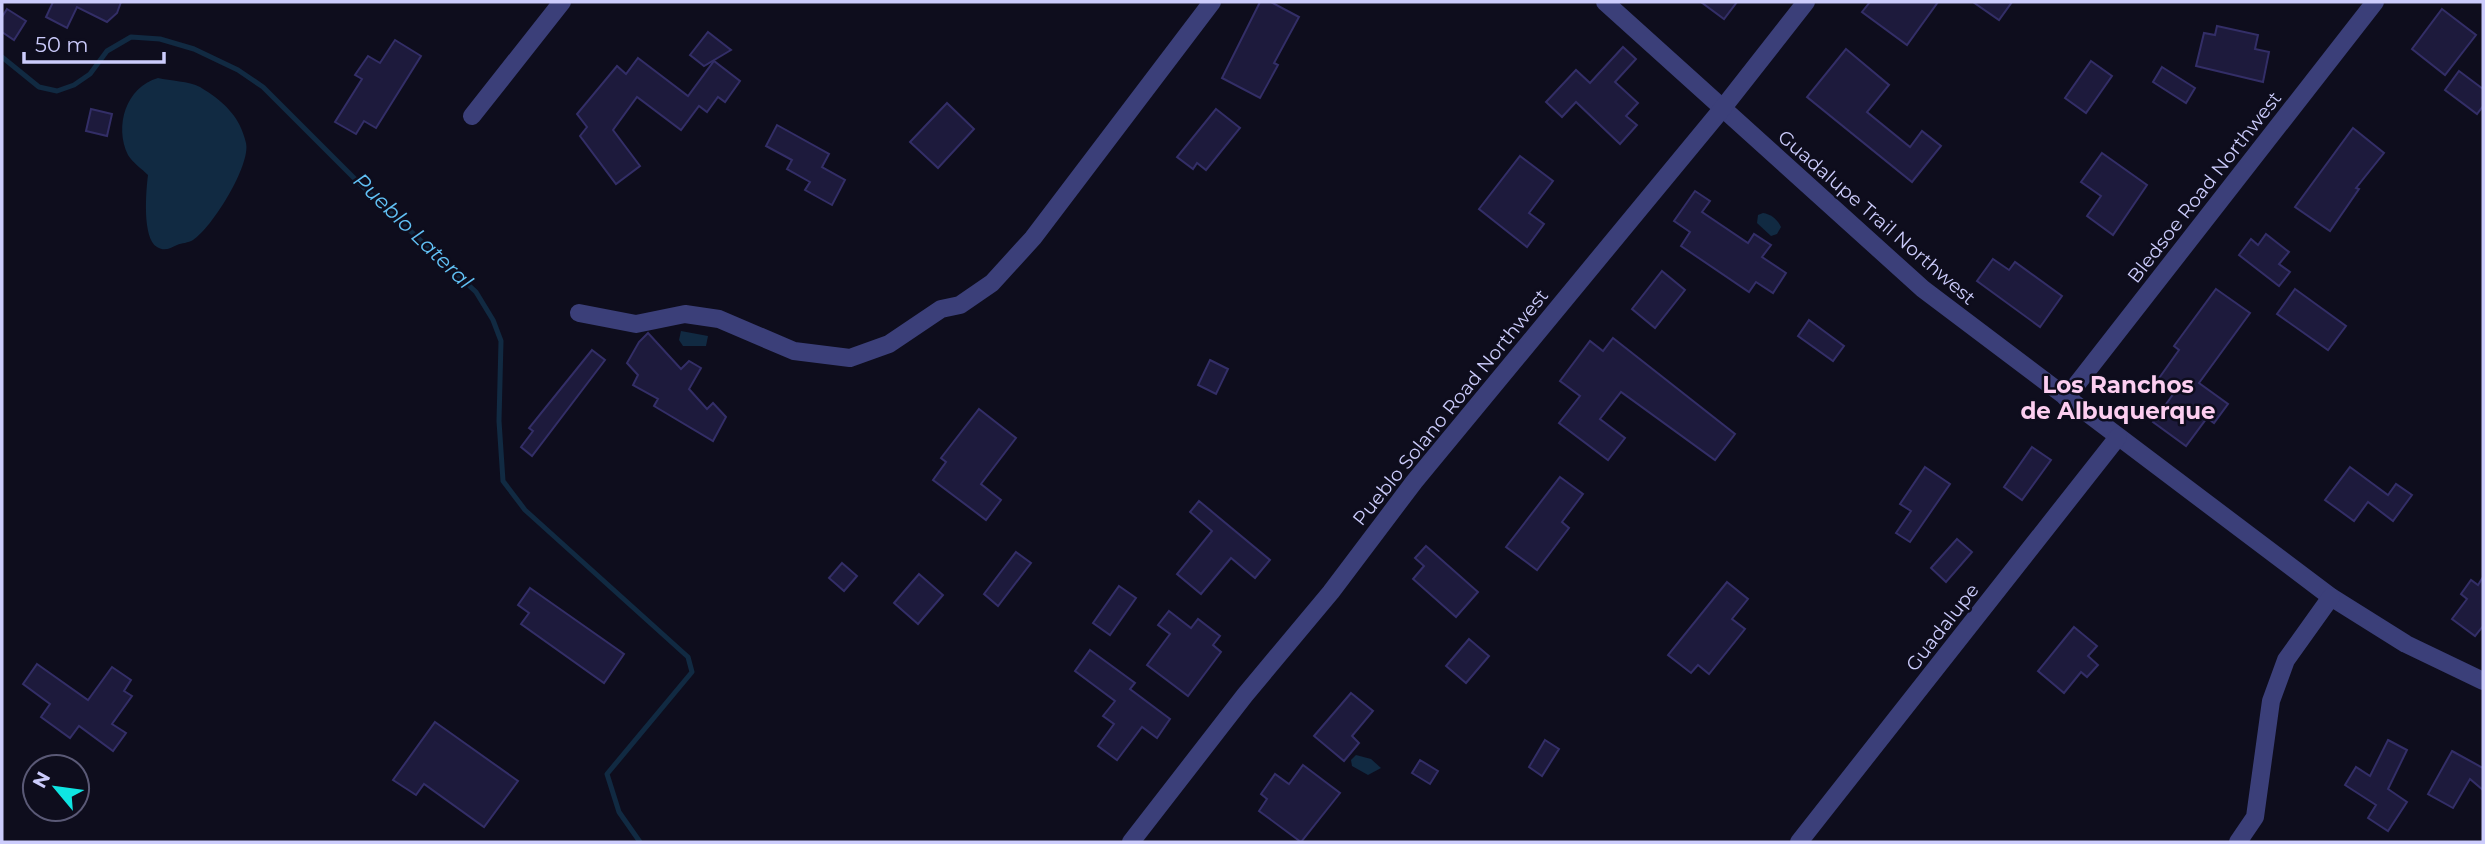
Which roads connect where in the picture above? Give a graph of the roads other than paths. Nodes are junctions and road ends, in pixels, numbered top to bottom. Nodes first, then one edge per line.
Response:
1 (562, 2) edge
2 (1212, 2) edge
3 (1605, 2) edge
4 (1806, 2) edge
5 (2375, 2) edge
6 (1722, 109) junction
7 (472, 116) dead end
8 (579, 313) dead end
9 (2066, 398) junction
10 (2118, 437) junction
11 (2331, 597) junction
12 (2483, 681) edge
13 (1131, 842) edge
14 (1799, 842) edge
15 (2238, 842) edge

1 - 7 street
2 - 8 street
3 - 6 street, Guadalupe Trail Northwest
4 - 6 street, Pueblo Solano Road Northwest
5 - 9 street, Bledsoe Road Northwest
6 - 9 street, Guadalupe Trail Northwest
6 - 13 street, Pueblo Solano Road Northwest
9 - 10 street, Guadalupe Trail Northwest
10 - 11 street, Guadalupe Trail Northwest
10 - 14 street, Guadalupe
11 - 12 street, Guadalupe Trail Northwest
11 - 15 street

